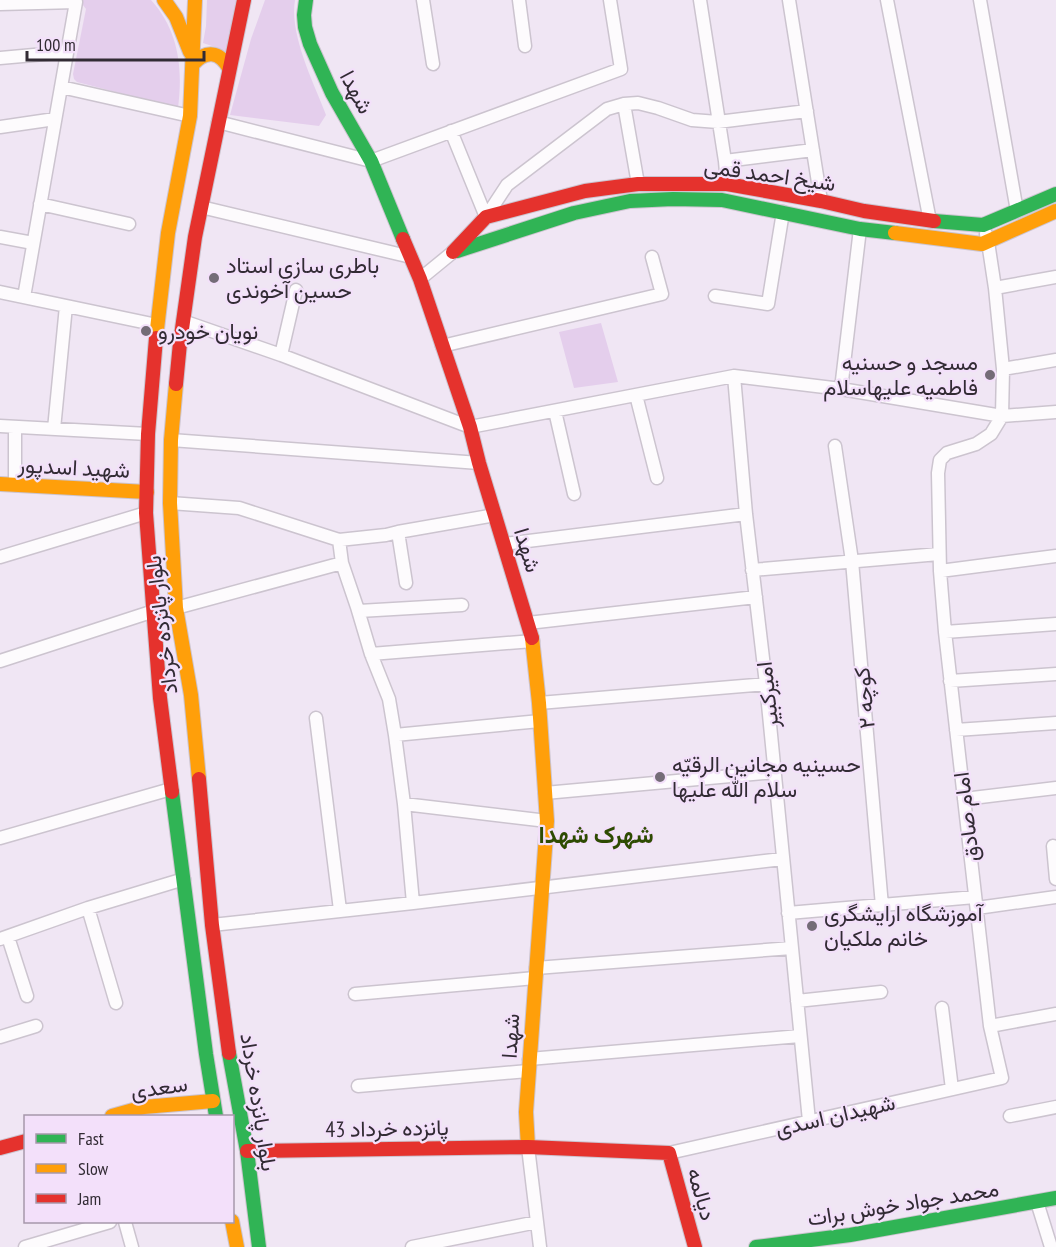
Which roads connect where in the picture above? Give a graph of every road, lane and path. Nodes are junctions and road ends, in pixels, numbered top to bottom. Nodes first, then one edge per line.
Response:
1 (164, 0) edge
2 (195, 0) edge
3 (244, 0) edge
4 (306, 0) edge
5 (423, 0) edge
6 (519, 0) edge
7 (610, 0) edge
8 (700, 0) edge
9 (789, 0) edge
10 (887, 0) edge
11 (980, 0) edge
12 (0, 4) edge
13 (525, 46) dead end
14 (67, 52) junction
15 (0, 58) edge
16 (193, 61) junction
17 (433, 64) dead end
18 (230, 68) junction
19 (61, 87) junction
20 (624, 104) junction
21 (807, 111) junction
22 (190, 116) junction
23 (55, 119) junction
24 (218, 122) junction
25 (718, 122) junction
26 (0, 127) edge
27 (451, 131) junction
28 (813, 150) junction
29 (371, 160) junction
30 (725, 161) junction
31 (672, 183) junction
32 (638, 184) junction
33 (727, 184) junction
34 (1056, 194) edge
35 (673, 199) junction
36 (821, 201) junction
37 (40, 204) junction
38 (201, 207) junction
39 (1017, 211) junction
40 (1056, 211) edge
41 (783, 212) junction
42 (486, 218) junction
43 (930, 221) junction
44 (129, 224) dead end
45 (983, 225) junction
46 (860, 229) junction
47 (0, 237) edge
48 (988, 242) junction
49 (33, 243) junction
50 (453, 252) junction
51 (411, 257) junction
52 (652, 257) dead end
53 (1056, 277) edge
54 (420, 279) junction
55 (995, 288) junction
56 (296, 290) dead end
57 (0, 292) edge
58 (715, 296) dead end
59 (24, 297) junction
60 (66, 306) junction
61 (183, 321) junction
62 (157, 325) junction
63 (442, 346) junction
64 (281, 355) junction
65 (1056, 360) edge
66 (1003, 369) junction
67 (734, 376) junction
68 (841, 389) junction
69 (636, 395) junction
70 (555, 411) junction
71 (1056, 412) edge
72 (1002, 416) junction
73 (0, 426) edge
74 (15, 427) junction
75 (470, 427) junction
76 (54, 429) junction
77 (148, 434) junction
78 (171, 441) junction
79 (835, 446) dead end
80 (479, 463) junction
81 (657, 478) dead end
82 (0, 484) edge
83 (15, 485) junction
84 (147, 492) junction
85 (574, 494) dead end
86 (170, 503) junction
87 (146, 513) junction
88 (746, 514) junction
89 (495, 515) junction
90 (398, 532) junction
91 (339, 540) junction
92 (504, 544) junction
93 (939, 554) junction
94 (1056, 556) edge
95 (0, 557) edge
96 (852, 561) junction
97 (342, 563) junction
98 (752, 570) junction
99 (940, 571) junction
100 (406, 583) dead end
101 (756, 597) junction
102 (462, 605) dead end
103 (176, 608) junction
104 (154, 611) junction
105 (358, 611) junction
106 (528, 623) junction
107 (1056, 624) edge
108 (945, 632) junction
109 (533, 641) junction
110 (371, 654) junction
111 (0, 661) edge
112 (1056, 674) edge
113 (950, 681) junction
114 (766, 684) junction
115 (539, 703) junction
116 (316, 718) dead end
117 (540, 722) junction
118 (1056, 723) edge
119 (956, 730) junction
120 (395, 735) junction
121 (774, 772) junction
122 (1056, 788) edge
123 (171, 789) junction
124 (545, 793) junction
125 (964, 799) junction
126 (404, 804) junction
127 (547, 821) junction
128 (0, 838) edge
129 (1053, 846) dead end
130 (782, 859) junction
131 (184, 879) junction
132 (1056, 879) edge
133 (542, 888) junction
134 (1056, 897) edge
135 (976, 902) junction
136 (413, 903) junction
137 (882, 906) junction
138 (88, 908) junction
139 (340, 910) junction
140 (788, 913) junction
141 (212, 925) junction
142 (4, 938) edge
143 (792, 948) junction
144 (536, 973) junction
145 (881, 992) dead end
146 (355, 994) dead end
147 (27, 996) dead end
148 (797, 1001) junction
149 (116, 1003) dead end
150 (942, 1008) dead end
151 (1056, 1014) edge
152 (36, 1026) dead end
153 (990, 1026) junction
154 (800, 1036) junction
155 (0, 1037) edge
156 (529, 1065) junction
157 (1002, 1078) joint
158 (358, 1086) dead end
159 (952, 1089) junction
160 (213, 1101) junction
161 (1056, 1107) edge
162 (116, 1115) edge
163 (216, 1115) edge
164 (1010, 1116) dead end
165 (808, 1121) junction
166 (24, 1142) edge
167 (528, 1147) junction
168 (0, 1148) edge
169 (247, 1151) junction
170 (669, 1153) junction
171 (1056, 1198) edge
172 (1037, 1202) junction
173 (537, 1222) junction
174 (103, 1223) edge
175 (126, 1223) edge
176 (232, 1223) edge
177 (25, 1247) edge
178 (132, 1247) edge
179 (237, 1247) edge
180 (259, 1247) edge
181 (412, 1247) edge
182 (540, 1247) edge
183 (695, 1247) edge
184 (756, 1247) edge
185 (1051, 1247) edge

1 - 16 main road
2 - 16 main road, بلوار پانزده خرداد
3 - 18 main road, بلوار پانزده خرداد
4 - 29 main road, شهدا
5 - 17 street
6 - 13 street
7 - 27 street
8 - 25 street
9 - 21 street
10 - 43 street
11 - 39 street
12 - 14 street
14 - 15 street
14 - 19 street
16 - 18 main road
16 - 22 main road, بلوار پانزده خرداد
18 - 24 main road, بلوار پانزده خرداد
19 - 22 street
19 - 23 street
20 - 25 street
20 - 32 street
20 - 42 street
21 - 25 street
21 - 28 street
22 - 62 main road, بلوار پانزده خرداد
23 - 26 street
23 - 37 street
24 - 29 street
24 - 38 main road, بلوار پانزده خرداد
25 - 30 street
27 - 29 street
27 - 42 street
28 - 30 street
28 - 36 street
29 - 51 main road, شهدا
30 - 33 street
31 - 32 main road, شیخ احمد قمی
31 - 33 main road, شیخ احمد قمی
31 - 35 street
32 - 42 main road, شیخ احمد قمی
33 - 36 main road, شیخ احمد قمی
34 - 39 main road, شیخ احمد قمی
35 - 41 main road, شیخ احمد قمی
35 - 50 main road, شیخ احمد قمی
36 - 43 main road, شیخ احمد قمی
37 - 44 street
37 - 49 street
38 - 51 street
38 - 61 main road, بلوار پانزده خرداد
39 - 45 main road, شیخ احمد قمی
40 - 48 main road, شیخ احمد قمی
41 - 46 main road, شیخ احمد قمی
41 - 58 street
42 - 50 main road, شیخ احمد قمی
43 - 45 main road, شیخ احمد قمی
45 - 48 street
46 - 48 main road, شیخ احمد قمی
46 - 68 street
47 - 49 street
48 - 55 street
49 - 59 street
50 - 54 street, شیخ احمد قمی
51 - 54 main road, شهدا
52 - 63 street
53 - 55 street
54 - 63 main road, شهدا
55 - 66 street
56 - 64 street
57 - 59 street
59 - 60 street
60 - 62 street
60 - 76 street
61 - 64 street
61 - 78 main road, بلوار پانزده خرداد
62 - 77 main road, بلوار پانزده خرداد
63 - 75 main road, شهدا
64 - 75 street
65 - 66 street
66 - 72 street
67 - 68 street
67 - 69 street
67 - 88 street, امیرکبیر
68 - 72 street
69 - 70 street
69 - 81 street
70 - 75 street
70 - 85 street
71 - 72 street
72 - 93 street, امام صادق
73 - 74 street
74 - 76 street
74 - 83 street
75 - 80 main road, شهدا
76 - 77 street
77 - 84 main road, بلوار پانزده خرداد
78 - 80 street
78 - 86 main road, بلوار پانزده خرداد
79 - 96 street, کوچه ۲
80 - 89 main road, شهدا
82 - 83 main road, شهید اسدپور
83 - 84 main road, شهید اسدپور
84 - 87 main road, بلوار پانزده خرداد
86 - 91 street
86 - 103 main road, بلوار پانزده خرداد
87 - 95 street
87 - 104 main road, بلوار پانزده خرداد
88 - 92 street
88 - 98 street, امیرکبیر
89 - 90 street
89 - 92 main road, شهدا
90 - 91 street
90 - 100 street
91 - 97 street
92 - 106 main road, شهدا
93 - 96 street
93 - 99 street, امام صادق
94 - 99 street
96 - 98 street
96 - 137 street, کوچه ۲
97 - 103 street
97 - 105 street
98 - 101 street, امیرکبیر
99 - 108 street, امام صادق
101 - 106 street
101 - 114 street, امیرکبیر
102 - 105 street
103 - 141 main road, بلوار پانزده خرداد
104 - 111 street
104 - 123 main road, بلوار پانزده خرداد
105 - 110 street
106 - 109 main road, شهدا
107 - 108 street
108 - 113 street, امام صادق
109 - 110 street
109 - 115 main road, شهدا
110 - 120 street
112 - 113 street
113 - 119 street, امام صادق
114 - 115 street
114 - 121 street, امیرکبیر
115 - 117 main road, شهدا
116 - 139 street
117 - 120 street
117 - 124 main road, شهدا
118 - 119 street
119 - 125 street, امام صادق
120 - 126 street
121 - 124 street
121 - 130 street, امیرکبیر
122 - 125 street
123 - 128 street
123 - 131 main road, بلوار پانزده خرداد
124 - 127 main road, شهدا
125 - 135 street, امام صادق
126 - 127 street
126 - 136 street
127 - 133 main road, شهدا
129 - 132 street
130 - 133 street
130 - 140 street, امیرکبیر
131 - 138 street
131 - 160 main road, بلوار پانزده خرداد
133 - 136 street
133 - 144 main road, شهدا
134 - 135 street
135 - 137 street
135 - 153 street, امام صادق
136 - 139 street
137 - 140 street
138 - 142 street
138 - 149 street
139 - 141 street
140 - 143 street, امیرکبیر
141 - 169 main road, بلوار پانزده خرداد
142 - 147 street
143 - 144 street
143 - 148 street, امیرکبیر
144 - 146 street
144 - 156 main road, شهدا
145 - 148 street
148 - 154 street, امیرکبیر
150 - 159 street
151 - 153 street
152 - 155 street
153 - 157 street, امام صادق
154 - 156 street
154 - 165 street, امیرکبیر
156 - 158 street
156 - 167 main road, شهدا
157 - 159 street, شهیدان اسدی
159 - 165 street, شهیدان اسدی
160 - 162 main road, سعدی
160 - 163 main road, بلوار پانزده خرداد
161 - 164 street
165 - 170 street, شهیدان اسدی
166 - 168 main road
167 - 169 main road, پانزده خرداد 43
167 - 170 main road, پانزده خرداد 43
167 - 173 street
169 - 180 main road, بلوار پانزده خرداد
170 - 183 main road, دیالمه
171 - 172 main road, محمد جواد خوش برات
172 - 184 main road, محمد جواد خوش برات
172 - 185 street
173 - 181 street
173 - 182 street
174 - 177 street
175 - 178 street
176 - 179 main road

